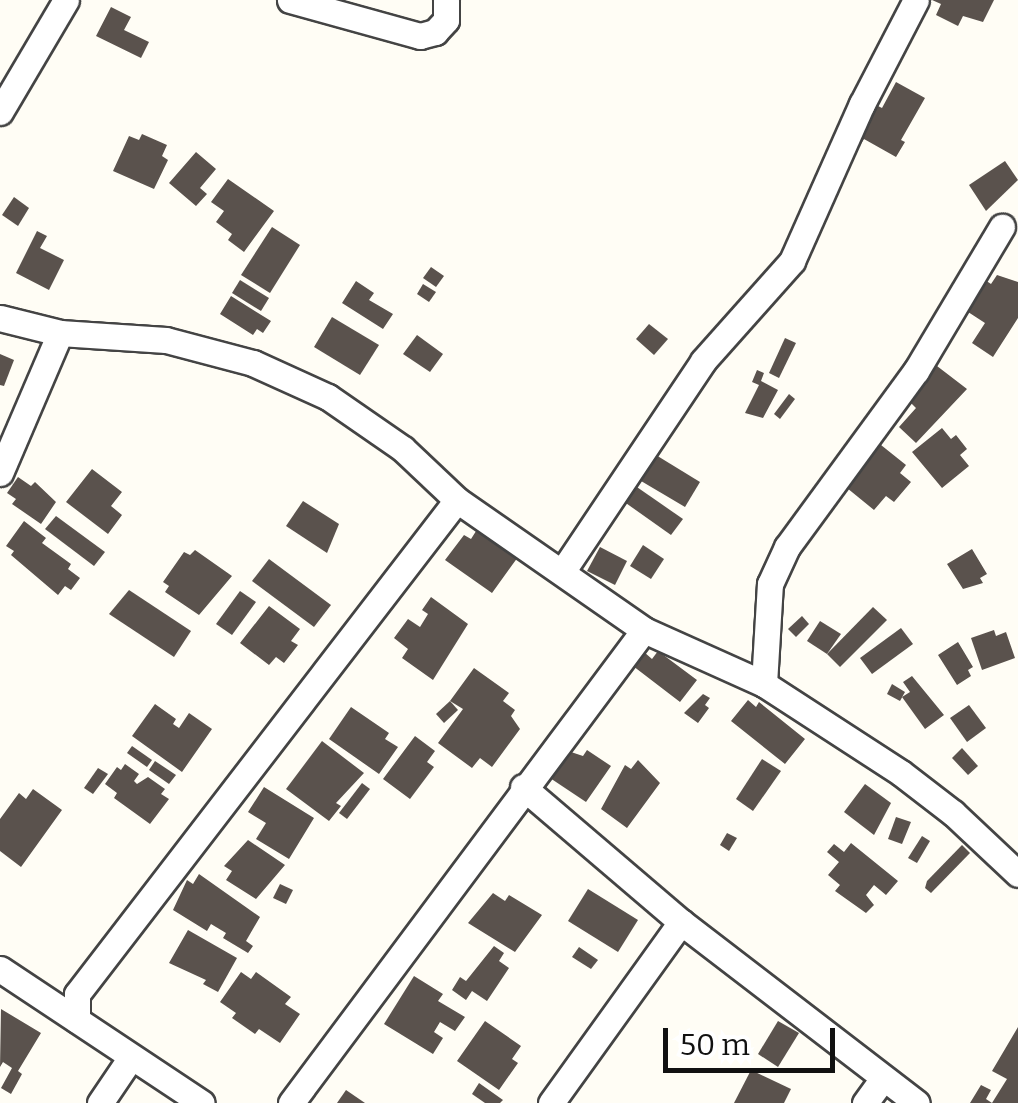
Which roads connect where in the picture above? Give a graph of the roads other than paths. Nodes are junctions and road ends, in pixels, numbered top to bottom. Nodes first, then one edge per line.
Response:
1 (66, 0) edge
2 (290, 0) edge
3 (446, 0) edge
4 (916, 0) edge
5 (0, 112) edge
6 (1002, 227) dead end
7 (0, 318) edge
8 (60, 333) junction
9 (0, 473) edge
10 (457, 500) junction
11 (562, 572) junction
12 (644, 630) junction
13 (764, 684) junction
14 (523, 787) junction
15 (1018, 874) edge
16 (681, 922) junction
17 (0, 969) edge
18 (77, 1020) junction
19 (131, 1057) junction
20 (882, 1080) junction
21 (100, 1103) edge
22 (202, 1103) edge
23 (292, 1103) edge
24 (551, 1103) edge
25 (865, 1103) edge
26 (917, 1103) edge

1 - 5 street
2 - 3 street
4 - 11 street
6 - 13 street
7 - 8 street
8 - 9 street
8 - 10 street
10 - 11 street
10 - 18 street
11 - 12 street
12 - 13 street
12 - 14 street
13 - 15 street
14 - 16 street
14 - 23 street
16 - 20 street
16 - 24 street
17 - 18 street
18 - 19 street
19 - 21 street
19 - 22 street
20 - 25 street
20 - 26 street

